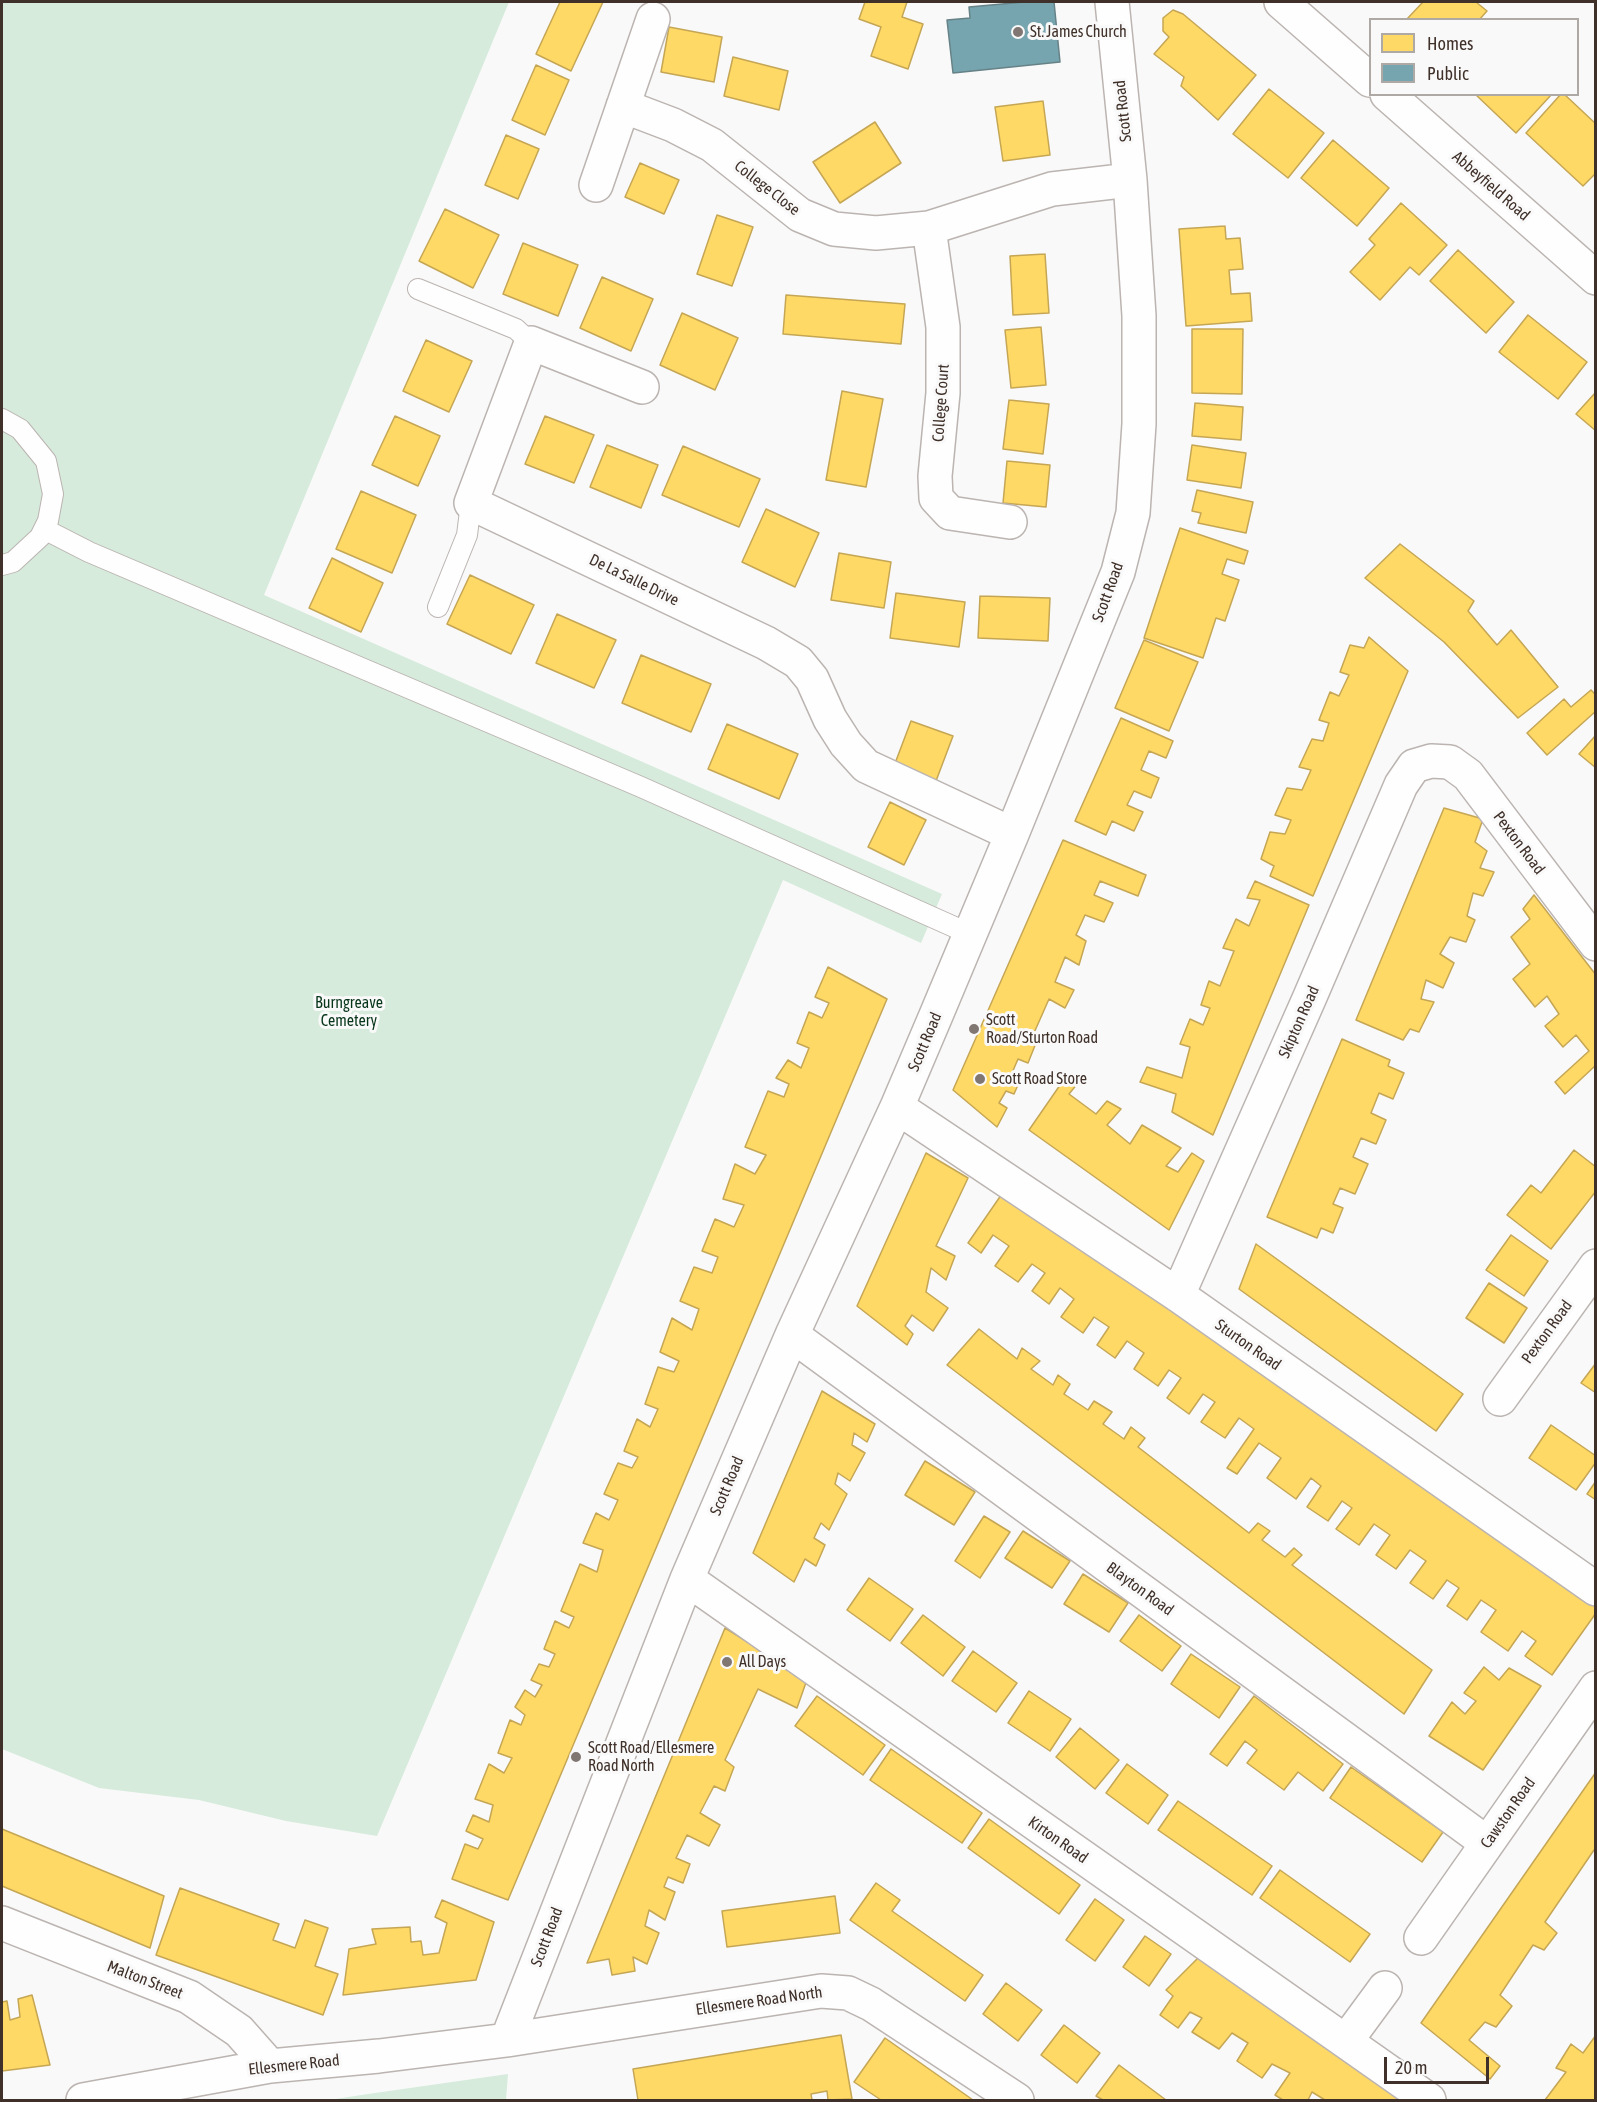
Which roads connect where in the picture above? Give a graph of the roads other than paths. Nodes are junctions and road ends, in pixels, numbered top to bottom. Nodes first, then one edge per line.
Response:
1 (1112, 2) edge
2 (1281, 2) edge
3 (653, 19) dead end
4 (1369, 78) edge
5 (1389, 96) edge
6 (623, 106) junction
7 (1130, 180) junction
8 (596, 185) dead end
9 (929, 228) junction
10 (1596, 278) edge
11 (418, 289) dead end
12 (531, 343) junction
13 (642, 387) dead end
14 (2, 419) edge
15 (471, 503) junction
16 (1010, 522) dead end
17 (44, 529) junction
18 (2, 566) edge
19 (438, 607) dead end
20 (1431, 761) joint
21 (1012, 834) junction
22 (970, 934) junction
23 (1596, 944) edge
24 (897, 1107) junction
25 (1590, 1285) edge
26 (1178, 1295) junction
27 (792, 1335) junction
28 (1500, 1399) dead end
29 (687, 1580) junction
30 (1596, 1590) edge
31 (1596, 1688) edge
32 (1487, 1843) junction
33 (2, 1923) edge
34 (1421, 1938) dead end
35 (1385, 1988) dead end
36 (507, 2040) junction
37 (1346, 2041) junction
38 (270, 2066) junction
39 (82, 2100) edge
40 (1017, 2100) edge
41 (1430, 2100) edge

1 - 7 street, Scott Road
2 - 4 street
3 - 6 street
5 - 10 street, Abbeyfield Road
6 - 8 street
6 - 9 street, College Close
7 - 9 street, College Close
7 - 21 street, Scott Road
9 - 16 street, College Court
11 - 12 lane
12 - 13 street
12 - 15 street
14 - 17 lane
15 - 19 lane
15 - 21 street, De La Salle Drive
17 - 18 lane
17 - 22 lane
20 - 23 street, Pexton Road
20 - 26 street, Skipton Road
21 - 22 street, Scott Road
22 - 24 street, Scott Road
24 - 26 street, Sturton Road
24 - 27 street, Scott Road
25 - 28 street, Pexton Road
26 - 30 street, Sturton Road
27 - 29 street, Scott Road
27 - 32 street, Blayton Road
29 - 36 street, Scott Road
29 - 37 street, Kirton Road
31 - 32 street, Cawston Road
32 - 34 street, Cawston Road
33 - 38 street, Malton Street
35 - 37 street
36 - 38 street, Ellesmere Road
36 - 40 street, Ellesmere Road North
37 - 41 street, Kirton Road
38 - 39 street, Ellesmere Road

